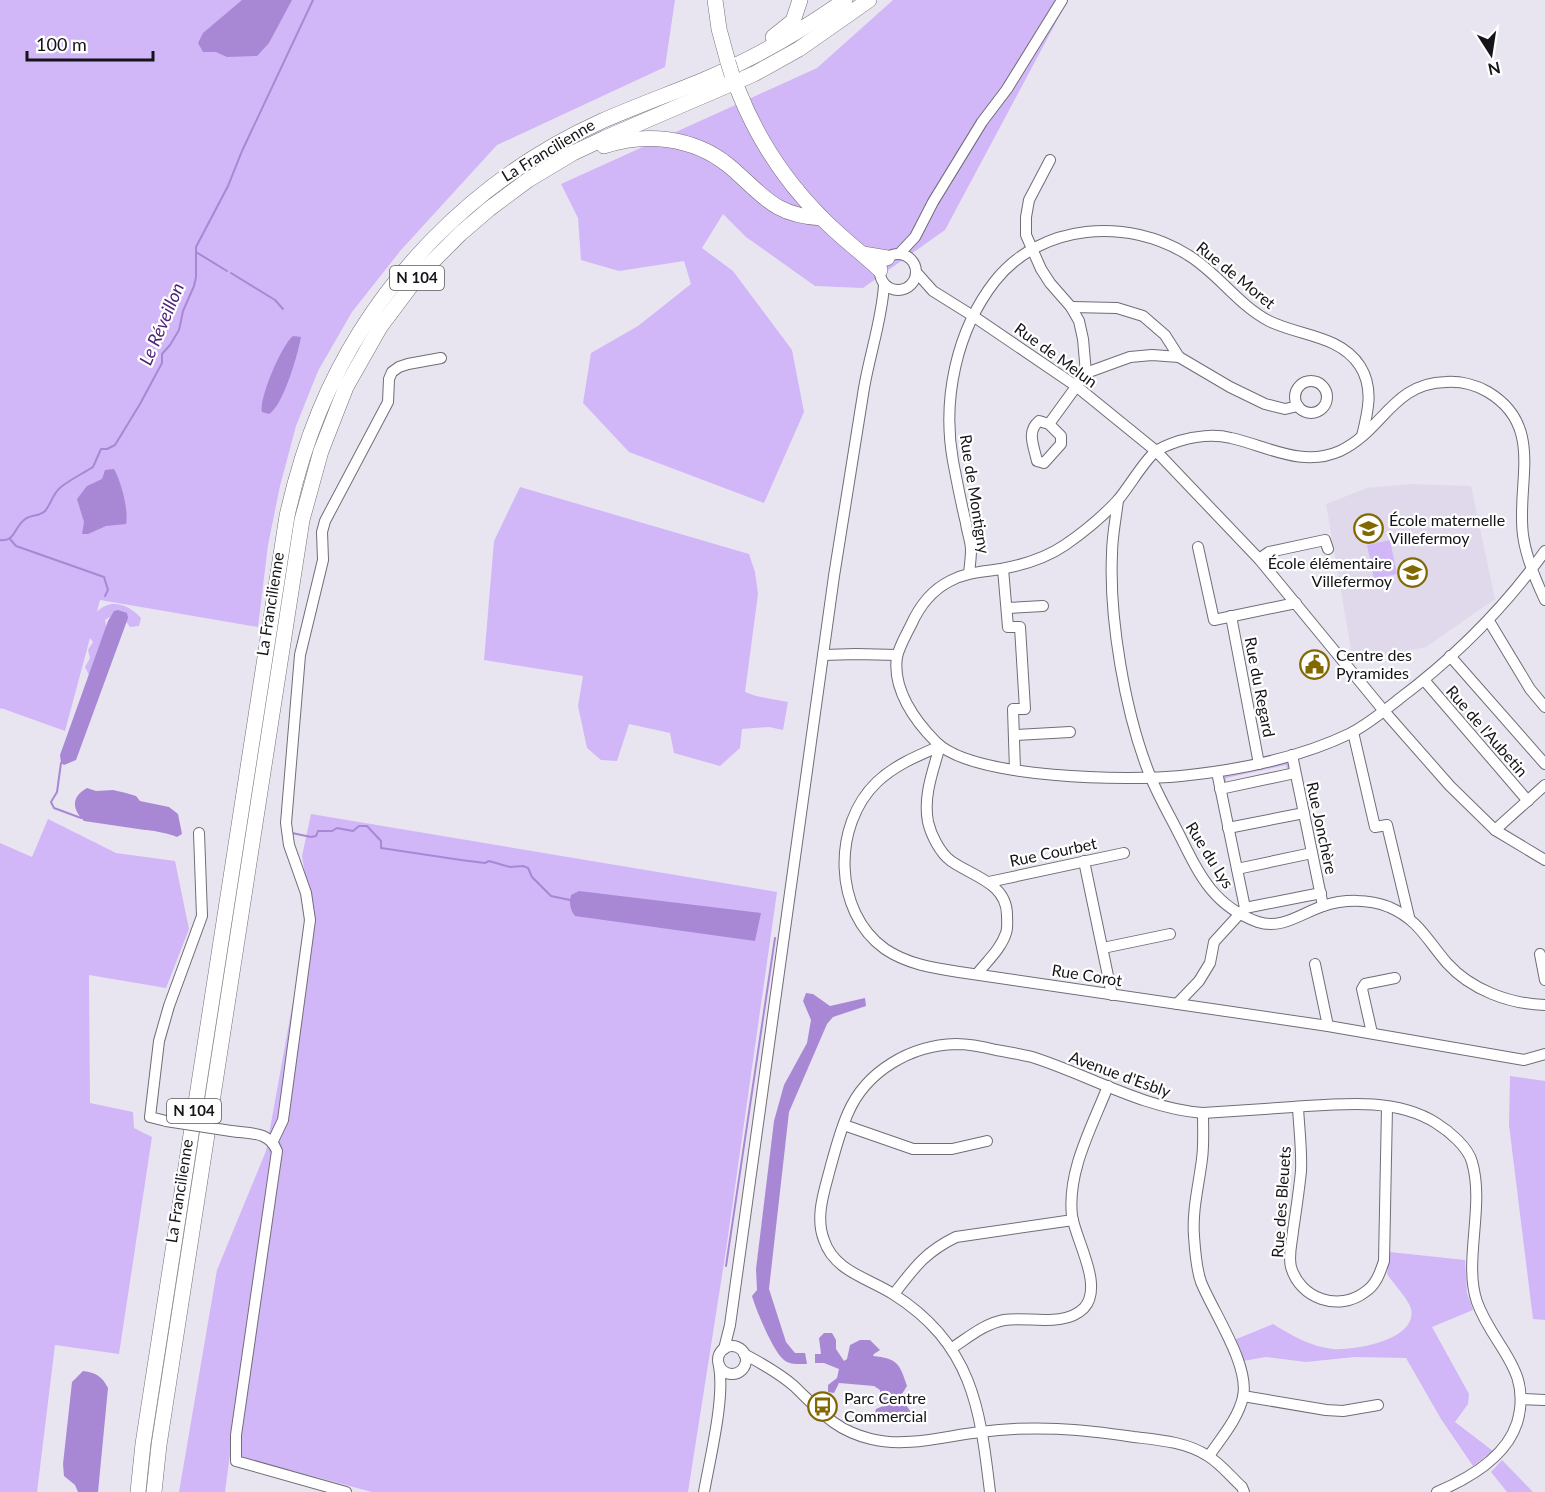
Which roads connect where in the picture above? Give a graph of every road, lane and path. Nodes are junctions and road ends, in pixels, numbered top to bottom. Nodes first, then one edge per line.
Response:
1 (716, 0) edge
2 (800, 0) edge
3 (844, 0) edge
4 (869, 0) edge
5 (1062, 0) edge
6 (727, 69) junction
7 (1050, 160) dead end
8 (554, 165) junction
9 (822, 218) junction
10 (915, 237) junction
11 (1033, 249) junction
12 (912, 261) junction
13 (887, 267) junction
14 (916, 272) junction
15 (909, 287) junction
16 (897, 291) junction
17 (933, 291) junction
18 (882, 307) junction
19 (1071, 307) junction
20 (974, 316) junction
21 (441, 357) dead end
22 (1179, 357) junction
23 (1086, 373) junction
24 (1076, 386) junction
25 (1298, 406) dead end
26 (1049, 424) dead end
27 (1362, 436) junction
28 (1156, 451) junction
29 (1118, 500) junction
30 (1198, 547) dead end
31 (1328, 549) dead end
32 (1545, 551) edge
33 (1259, 559) junction
34 (1003, 569) junction
35 (1532, 571) junction
36 (969, 573) junction
37 (1545, 600) edge
38 (1296, 603) junction
39 (1043, 606) dead end
40 (1006, 608) junction
41 (1231, 616) junction
42 (1489, 621) junction
43 (824, 655) junction
44 (897, 655) junction
45 (1450, 656) junction
46 (1424, 680) junction
47 (1545, 707) edge
48 (1384, 711) junction
49 (1070, 732) dead end
50 (1353, 732) junction
51 (1014, 735) junction
52 (940, 746) junction
53 (1292, 755) junction
54 (1259, 764) junction
55 (1545, 764) edge
56 (1015, 770) junction
57 (1217, 772) junction
58 (1295, 773) junction
59 (1152, 779) junction
60 (1545, 785) edge
61 (1220, 789) junction
62 (1528, 801) junction
63 (1304, 813) junction
64 (1228, 828) junction
65 (1495, 830) junction
66 (199, 833) dead end
67 (1124, 853) dead end
68 (1312, 853) junction
69 (1545, 860) edge
70 (1084, 861) junction
71 (1237, 869) junction
72 (989, 882) junction
73 (1320, 893) junction
74 (1323, 906) junction
75 (1242, 911) junction
76 (1409, 918) junction
77 (1170, 934) dead end
78 (1103, 948) junction
79 (1540, 954) dead end
80 (1315, 964) dead end
81 (977, 974) junction
82 (1395, 978) dead end
83 (1545, 980) edge
84 (1112, 995) junction
85 (1177, 1004) junction
86 (1545, 1005) edge
87 (1328, 1026) junction
88 (1372, 1033) junction
89 (1545, 1054) edge
90 (1108, 1086) junction
91 (1298, 1107) junction
92 (1387, 1107) junction
93 (1203, 1113) junction
94 (844, 1125) junction
95 (273, 1141) junction
96 (987, 1141) dead end
97 (1073, 1220) junction
98 (894, 1294) junction
99 (730, 1325) junction
100 (952, 1348) junction
101 (724, 1349) junction
102 (741, 1351) junction
103 (719, 1366) junction
104 (770, 1370) junction
105 (739, 1371) junction
106 (1243, 1396) junction
107 (1521, 1399) junction
108 (1545, 1400) edge
109 (719, 1402) junction
110 (1378, 1405) dead end
111 (983, 1431) junction
112 (1209, 1456) junction
113 (1241, 1490) edge
114 (138, 1492) edge
115 (154, 1492) edge
116 (346, 1492) edge
117 (704, 1492) edge
118 (990, 1492) edge
119 (1437, 1492) edge

1 - 9 highway, bridge
2 - 6 highway
3 - 6 highway, La Francilienne / N 104
4 - 8 highway, La Francilienne / N 104
5 - 10 street
6 - 114 highway, La Francilienne / N 104
7 - 11 street
8 - 9 highway
8 - 115 highway, La Francilienne / N 104
9 - 13 highway
10 - 12 street
10 - 13 street
11 - 19 street
11 - 20 street, Rue de Moret
11 - 27 street, Rue de Moret
12 - 13 street
12 - 14 street
13 - 16 street
13 - 18 street
14 - 15 street
14 - 17 street, Rue de Melun
15 - 16 street
15 - 17 street, Rue de Melun
16 - 18 street
17 - 20 street, Rue de Melun
18 - 43 street
19 - 22 street
19 - 23 street
20 - 24 street, Rue de Melun
20 - 36 street, Rue de Montigny
21 - 95 street
22 - 23 street
22 - 25 street
23 - 24 street
24 - 26 street
24 - 28 street, Rue de Melun
27 - 28 street
27 - 35 street
28 - 29 street
28 - 33 street, Rue de Melun
29 - 34 street
29 - 59 street, Rue du Lys
30 - 41 street, Rue du Regard
31 - 33 street
32 - 35 street
33 - 38 street, Rue de Melun
34 - 36 street
34 - 40 street
35 - 37 street
35 - 42 street
36 - 44 street
38 - 41 street, Rue du Regard
38 - 48 street, Rue de Melun
39 - 40 street
40 - 51 street
41 - 54 street, Rue du Regard
42 - 45 street
42 - 47 street
43 - 44 street
43 - 99 street
44 - 52 street
45 - 46 street
45 - 55 street
46 - 48 street
46 - 62 street, Rue de l'Aubetin
48 - 50 street
48 - 65 street, Rue de Melun
49 - 51 street
50 - 53 street
50 - 76 street
51 - 56 street
52 - 56 street
52 - 72 street
52 - 81 street, Rue Corot
53 - 54 street
53 - 58 street, Rue Jonchère
54 - 57 street
56 - 59 street
57 - 59 street
57 - 61 street
58 - 61 street
58 - 63 street, Rue Jonchère
59 - 75 street, Rue du Lys
60 - 62 street
61 - 64 street
62 - 65 street
63 - 64 street
63 - 68 street, Rue Jonchère
64 - 71 street
65 - 69 street, Rue de Melun
66 - 95 street, bridge
67 - 70 street, Rue Courbet
68 - 71 street
68 - 73 street, Rue Jonchère
70 - 72 street, Rue Courbet
70 - 78 street
71 - 75 street
72 - 81 street
73 - 74 street, Rue Jonchère
73 - 75 street
74 - 75 street, Rue du Lys
74 - 76 street, Rue du Lys
75 - 85 street
76 - 86 street, Rue du Lys
77 - 78 street
78 - 84 street
79 - 83 street
80 - 87 street
81 - 84 street, Rue Corot
82 - 88 street
84 - 85 street, Rue Corot
85 - 87 street, Rue Corot
87 - 88 street, Rue Corot
88 - 89 street, Rue Corot
90 - 93 street, Avenue d'Esbly
90 - 94 street, Avenue d'Esbly
90 - 97 street
91 - 92 street, Avenue d'Esbly
91 - 92 street, Rue des Bleuets
91 - 93 street, Avenue d'Esbly
92 - 107 street, Avenue d'Esbly
93 - 106 street
94 - 96 street
94 - 98 street, Avenue d'Esbly
95 - 116 street
97 - 98 street
97 - 100 street
98 - 100 street, Avenue d'Esbly
99 - 101 street
99 - 102 street
100 - 111 street, Avenue d'Esbly
101 - 102 street
101 - 103 street
102 - 104 street
102 - 105 street
103 - 105 street
103 - 109 street
104 - 105 street
104 - 111 street
105 - 109 street
106 - 110 street
106 - 112 street
107 - 108 street
107 - 119 street, Avenue d'Esbly
109 - 117 street
111 - 112 street
111 - 118 street, Avenue d'Esbly
112 - 113 street

